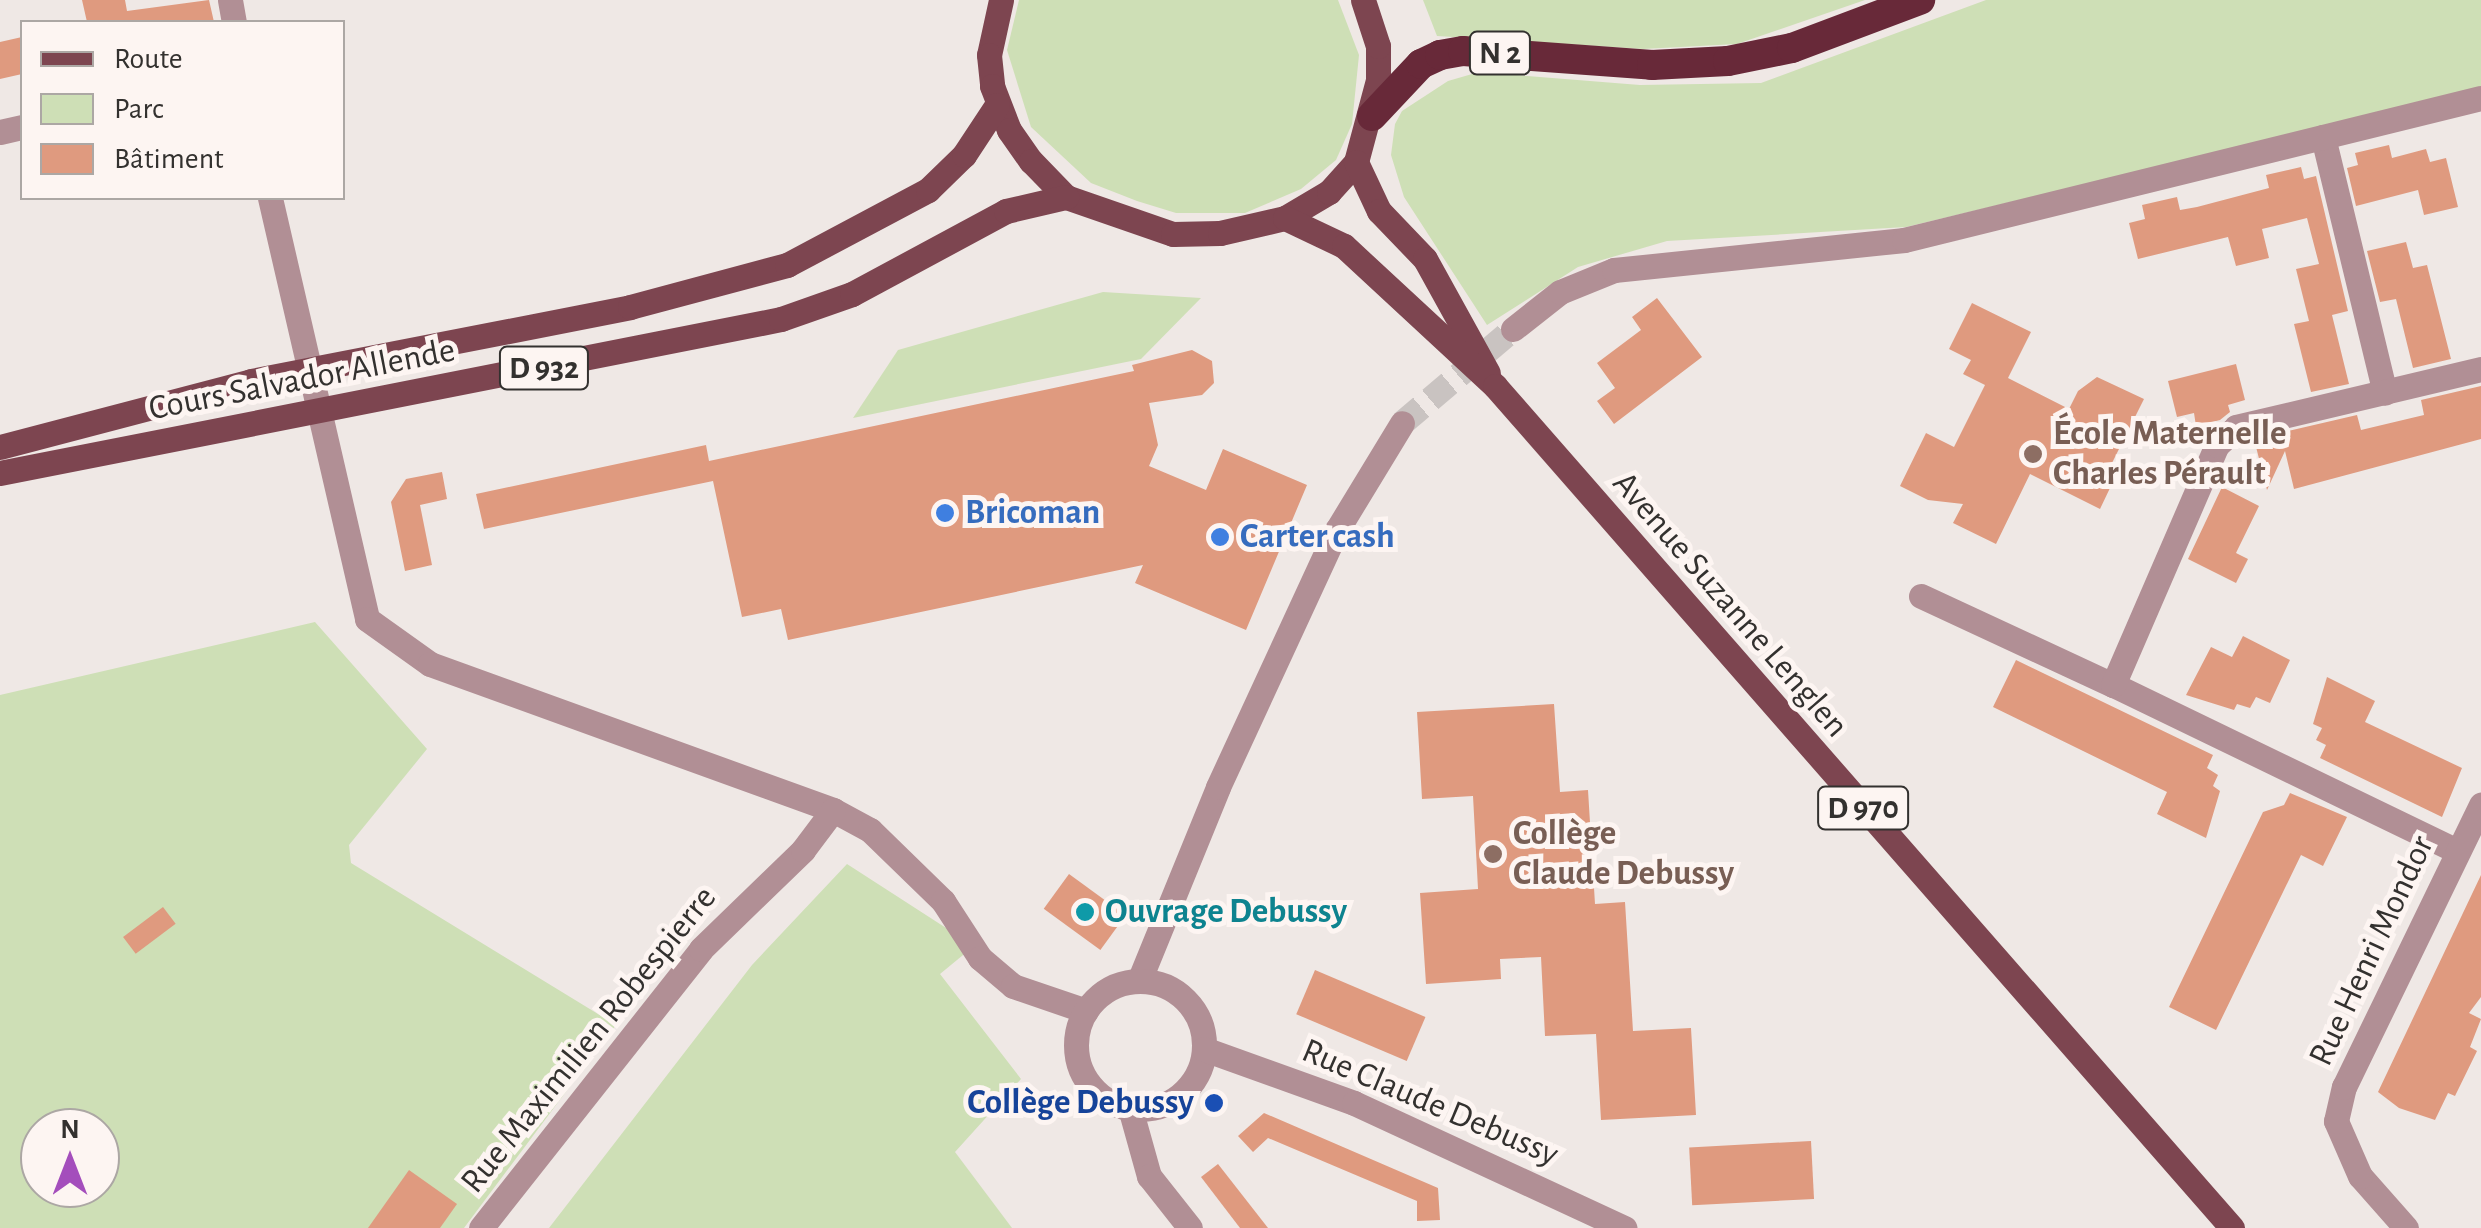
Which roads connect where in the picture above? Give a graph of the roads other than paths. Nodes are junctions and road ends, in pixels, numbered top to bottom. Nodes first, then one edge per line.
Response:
1 (1001, 0) edge
2 (1362, 0) edge
3 (1920, 0) edge
4 (2481, 98) edge
5 (997, 105) junction
6 (1372, 116) junction
7 (2323, 137) junction
8 (1356, 162) junction
9 (1066, 197) junction
10 (270, 200) edge
11 (1285, 218) junction
12 (1513, 329) tunnel mouth
13 (2481, 369) edge
14 (306, 372) junction
15 (1495, 386) junction
16 (2385, 393) junction
17 (318, 415) junction
18 (1402, 422) tunnel mouth
19 (0, 447) edge
20 (0, 473) edge
21 (1920, 596) dead end
22 (2114, 685) junction
23 (2481, 805) edge
24 (833, 810) junction
25 (2458, 851) junction
26 (1138, 980) junction
27 (1086, 1010) junction
28 (1204, 1049) junction
29 (1130, 1108) junction
30 (481, 1228) edge
31 (1190, 1228) edge
32 (1625, 1228) edge
33 (2232, 1228) edge
34 (2406, 1228) edge

1 - 5 main road
2 - 6 main road
3 - 6 highway, N 2
4 - 7 street
5 - 9 main road
5 - 14 main road, Cours Salvador Allende / D 932
6 - 8 main road
7 - 12 street
7 - 16 street
8 - 11 main road
8 - 15 main road, Avenue Suzanne Lenglen / D 970
9 - 11 main road
9 - 17 main road, Cours Salvador Allende / D 932
10 - 14 street
11 - 15 main road, Avenue Suzanne Lenglen / D 970
13 - 16 street
14 - 17 street
14 - 19 main road, Cours Salvador Allende / D 932
15 - 33 main road, Avenue Suzanne Lenglen / D 970
16 - 22 street
17 - 20 main road, Cours Salvador Allende / D 932
17 - 24 street
18 - 26 street
21 - 22 street
22 - 25 street
23 - 25 street, Rue Henri Mondor
24 - 27 street
24 - 30 street, Rue Maximilien Robespierre
25 - 34 street, Rue Henri Mondor
26 - 27 street
26 - 28 street
27 - 29 street
28 - 29 street
28 - 32 street, Rue Claude Debussy
29 - 31 street

